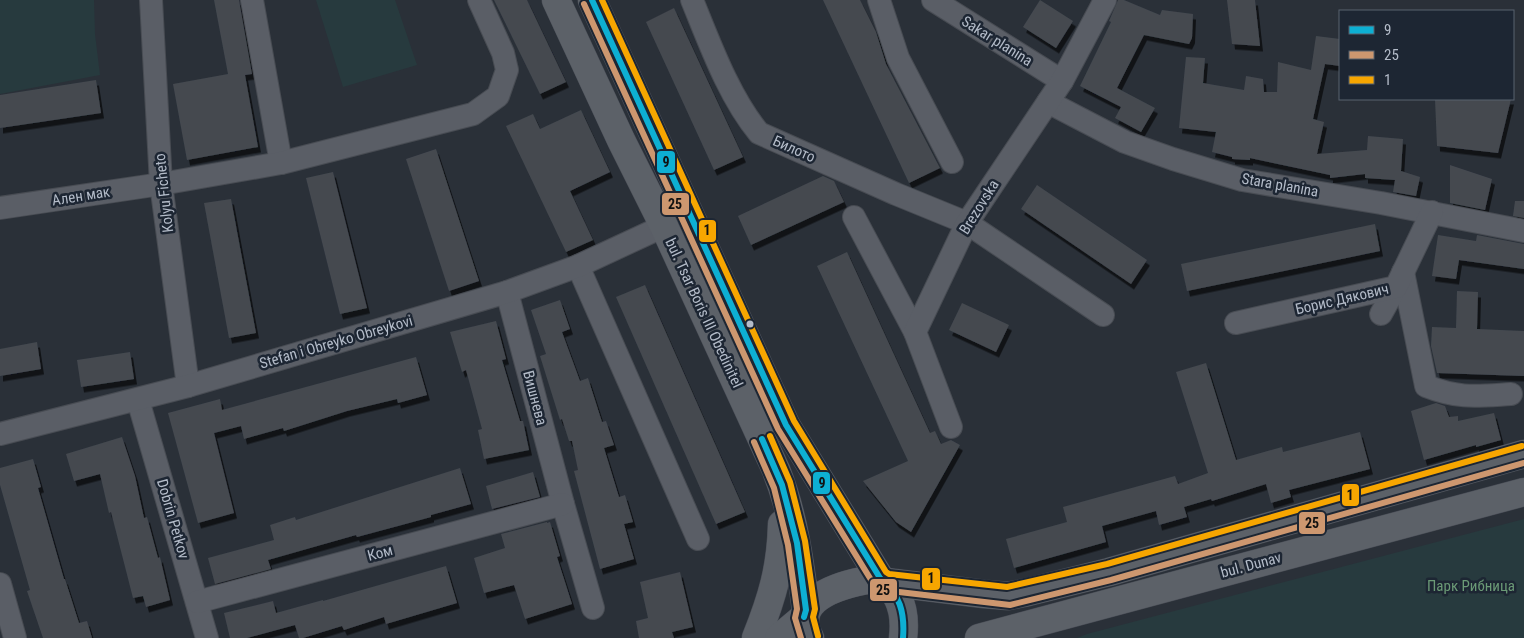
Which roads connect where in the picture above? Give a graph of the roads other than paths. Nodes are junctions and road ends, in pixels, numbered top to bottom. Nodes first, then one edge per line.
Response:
1 (151, 0) edge
2 (252, 0) edge
3 (479, 0) edge
4 (556, 0) edge
5 (592, 0) edge
6 (692, 0) edge
7 (878, 0) edge
8 (933, 0) edge
9 (1105, 0) edge
10 (1062, 81) junction
11 (1048, 102) junction
12 (952, 162) dead end
13 (281, 163) junction
14 (161, 184) junction
15 (0, 208) edge
16 (1432, 212) junction
17 (854, 217) dead end
18 (967, 223) junction
19 (664, 226) junction
20 (1524, 231) edge
21 (578, 266) junction
22 (1399, 280) junction
23 (507, 292) junction
24 (1381, 314) dead end
25 (1104, 315) dead end
26 (1236, 323) dead end
27 (915, 332) junction
28 (188, 386) junction
29 (1511, 394) dead end
30 (138, 400) junction
31 (951, 427) dead end
32 (0, 434) edge
33 (1524, 454) edge
34 (782, 485) junction
35 (1524, 492) edge
36 (563, 504) junction
37 (698, 539) dead end
38 (883, 580) junction
39 (0, 584) edge
40 (197, 602) junction
41 (593, 608) dead end
42 (806, 622) edge
43 (15, 638) edge
44 (207, 638) edge
45 (756, 638) edge
46 (779, 638) edge
47 (903, 638) edge
48 (979, 638) edge

1 - 14 street, Kolyu Ficheto
2 - 13 street
3 - 13 street, Ален мак
4 - 19 main road, bul. Tsar Boris III Obedinitel
5 - 38 main road, bul. Tsar Boris III Obedinitel
6 - 18 street, Билото
7 - 12 street
8 - 10 street, Sakar planina
9 - 10 street, Brezovska
10 - 11 street, Brezovska
11 - 16 street, Stara planina
11 - 18 street, Brezovska
13 - 14 street, Ален мак
14 - 15 street, Ален мак
14 - 28 street, Kolyu Ficheto
16 - 20 street, Stara planina
16 - 22 street, Борис Дякович
17 - 27 street
18 - 25 street
18 - 27 street, Brezovska
19 - 21 street, Stefan i Obreyko Obreykovi
19 - 34 main road, bul. Tsar Boris III Obedinitel
21 - 23 street, Stefan i Obreyko Obreykovi
21 - 37 street
22 - 24 street
22 - 26 street, Борис Дякович
22 - 29 street
23 - 28 street, Stefan i Obreyko Obreykovi
23 - 36 street, Вишнева
27 - 31 street
28 - 30 street, Stefan i Obreyko Obreykovi
30 - 32 street, Stefan i Obreyko Obreykovi
30 - 40 street, Dobrin Petkov
33 - 38 main road
34 - 42 main road, bul. Tsar Boris III Obedinitel
34 - 45 main road
35 - 48 main road, bul. Dunav
36 - 40 street, Ком
36 - 41 street, Вишнева
38 - 42 main road
38 - 47 main road, bul. Tsar Boris III Obedinitel
39 - 43 street
40 - 44 street, Dobrin Petkov
42 - 46 main road

